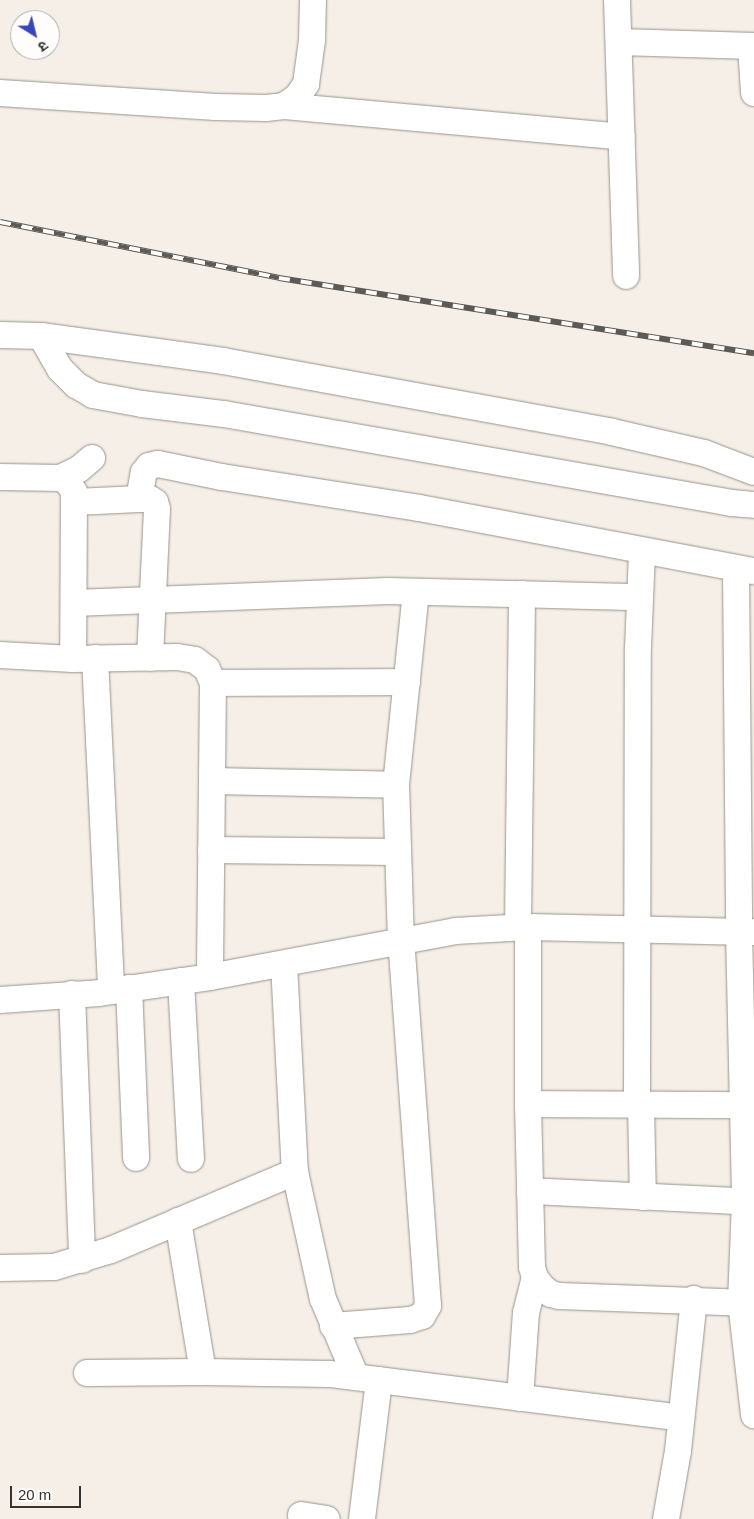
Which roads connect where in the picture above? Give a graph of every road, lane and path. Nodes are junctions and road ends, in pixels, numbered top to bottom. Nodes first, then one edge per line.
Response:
1 (313, 0) edge
2 (618, 0) edge
3 (619, 42) junction
4 (752, 46) edge
5 (0, 93) edge
6 (754, 93) edge
7 (284, 106) junction
8 (622, 137) junction
9 (626, 276) dead end
10 (0, 335) edge
11 (41, 336) junction
12 (92, 458) dead end
13 (754, 472) edge
14 (0, 477) edge
15 (60, 478) junction
16 (139, 499) junction
17 (75, 502) junction
18 (754, 505) edge
19 (642, 551) junction
20 (745, 569) edge
21 (416, 592) junction
22 (522, 594) junction
23 (640, 597) junction
24 (153, 600) junction
25 (74, 603) junction
26 (0, 655) edge
27 (84, 658) junction
28 (150, 658) junction
29 (407, 682) junction
30 (213, 683) junction
31 (212, 781) junction
32 (396, 785) junction
33 (211, 850) junction
34 (398, 852) junction
35 (523, 927) junction
36 (638, 929) junction
37 (746, 932) edge
38 (401, 942) junction
39 (284, 964) junction
40 (210, 977) junction
41 (181, 981) junction
42 (120, 989) junction
43 (72, 994) junction
44 (0, 1000) edge
45 (528, 1104) junction
46 (639, 1104) junction
47 (743, 1105) junction
48 (136, 1158) dead end
49 (191, 1159) dead end
50 (295, 1172) junction
51 (530, 1192) junction
52 (642, 1197) junction
53 (750, 1202) edge
54 (178, 1221) junction
55 (82, 1260) junction
56 (0, 1268) edge
57 (535, 1278) junction
58 (694, 1299) junction
59 (747, 1303) edge
60 (333, 1326) junction
61 (203, 1372) junction
62 (87, 1373) dead end
63 (368, 1379) junction
64 (520, 1398) junction
65 (754, 1415) edge
66 (681, 1418) junction
67 (301, 1515) dead end
68 (327, 1519) edge
69 (362, 1519) edge
70 (666, 1519) edge

1 - 7 street
2 - 3 street
3 - 4 street
3 - 8 street
4 - 6 street
5 - 7 street
7 - 8 street
8 - 9 street
10 - 11 street
11 - 13 street
11 - 18 street
12 - 15 street
14 - 15 street
15 - 17 street
16 - 17 street
16 - 19 street
16 - 24 street
17 - 25 street
19 - 20 street
19 - 23 street
20 - 37 street
21 - 22 street
21 - 24 street
21 - 29 street
22 - 23 street
22 - 35 street
23 - 36 street
24 - 25 street
24 - 28 street
25 - 27 street
26 - 27 street
27 - 28 street
27 - 42 street
28 - 30 street
29 - 30 street
29 - 32 street
30 - 31 street
31 - 32 street
31 - 33 street
32 - 34 street
33 - 34 street
33 - 40 street
34 - 38 street
35 - 36 street
35 - 38 street
35 - 45 street
36 - 37 street
36 - 46 street
37 - 47 street
38 - 39 street
38 - 60 street
39 - 40 street
39 - 50 street
40 - 41 street
41 - 42 street
41 - 49 street
42 - 43 street
42 - 48 street
43 - 44 street
43 - 55 street
45 - 46 street
45 - 51 street
46 - 47 street
46 - 52 street
47 - 53 street
50 - 54 street
50 - 60 street
51 - 52 street
51 - 57 street
52 - 53 street
53 - 59 street
54 - 55 street
54 - 61 street
55 - 56 street
57 - 58 street
57 - 64 street
58 - 59 street
58 - 66 street
59 - 65 street
60 - 63 street
61 - 62 street
61 - 63 street
63 - 64 street
63 - 69 street
64 - 66 street
66 - 70 street
67 - 68 street

